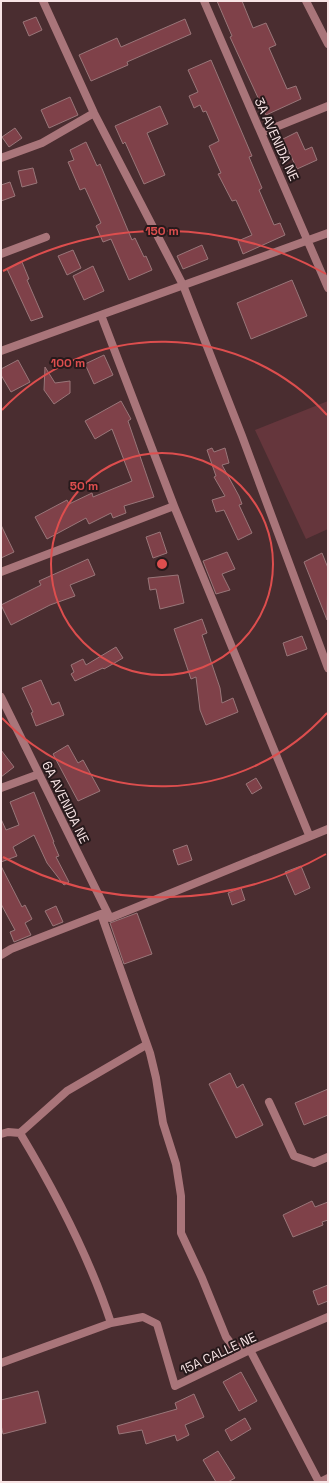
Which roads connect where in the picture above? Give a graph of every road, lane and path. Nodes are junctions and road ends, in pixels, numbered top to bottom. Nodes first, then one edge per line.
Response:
1 (43, 1) edge
2 (204, 1) edge
3 (306, 1) edge
4 (328, 44) edge
5 (328, 106) edge
6 (94, 113) junction
7 (261, 133) junction
8 (1, 158) edge
9 (328, 233) edge
10 (46, 237) dead end
11 (308, 240) junction
12 (1, 254) edge
13 (183, 285) junction
14 (328, 288) edge
15 (101, 314) junction
16 (1, 351) edge
17 (174, 506) junction
18 (1, 572) edge
19 (328, 668) edge
20 (1, 696) edge
21 (39, 774) junction
22 (1, 788) edge
23 (328, 829) edge
24 (310, 835) junction
25 (101, 914) junction
26 (110, 918) junction
27 (1, 955) edge
28 (146, 1045) junction
29 (269, 1102) dead end
30 (20, 1133) junction
31 (1, 1134) edge
32 (328, 1157) edge
33 (328, 1317) edge
34 (111, 1323) junction
35 (250, 1350) junction
36 (1, 1363) edge
37 (328, 1478) edge
38 (319, 1482) edge

1 - 6 street
2 - 7 street, 3A AVENIDA NE
3 - 4 street
5 - 7 street
6 - 8 street
6 - 13 street
7 - 11 street, 3A AVENIDA NE
9 - 11 street
10 - 12 street
11 - 13 street
11 - 14 street, 3A AVENIDA NE
13 - 15 street
13 - 19 street
15 - 16 street
15 - 17 street
17 - 18 street
17 - 24 street
20 - 21 street, 6A AVENIDA NE
21 - 22 street
21 - 26 street, 6A AVENIDA NE
23 - 24 street
24 - 26 street
25 - 26 street
25 - 27 street
25 - 28 street
28 - 30 street
28 - 35 street
29 - 32 street
30 - 31 street
30 - 34 street
33 - 35 street, 15A CALLE NE
34 - 35 street, 15A CALLE NE
34 - 36 street, 15A CALLE NE
35 - 38 street
37 - 38 street

